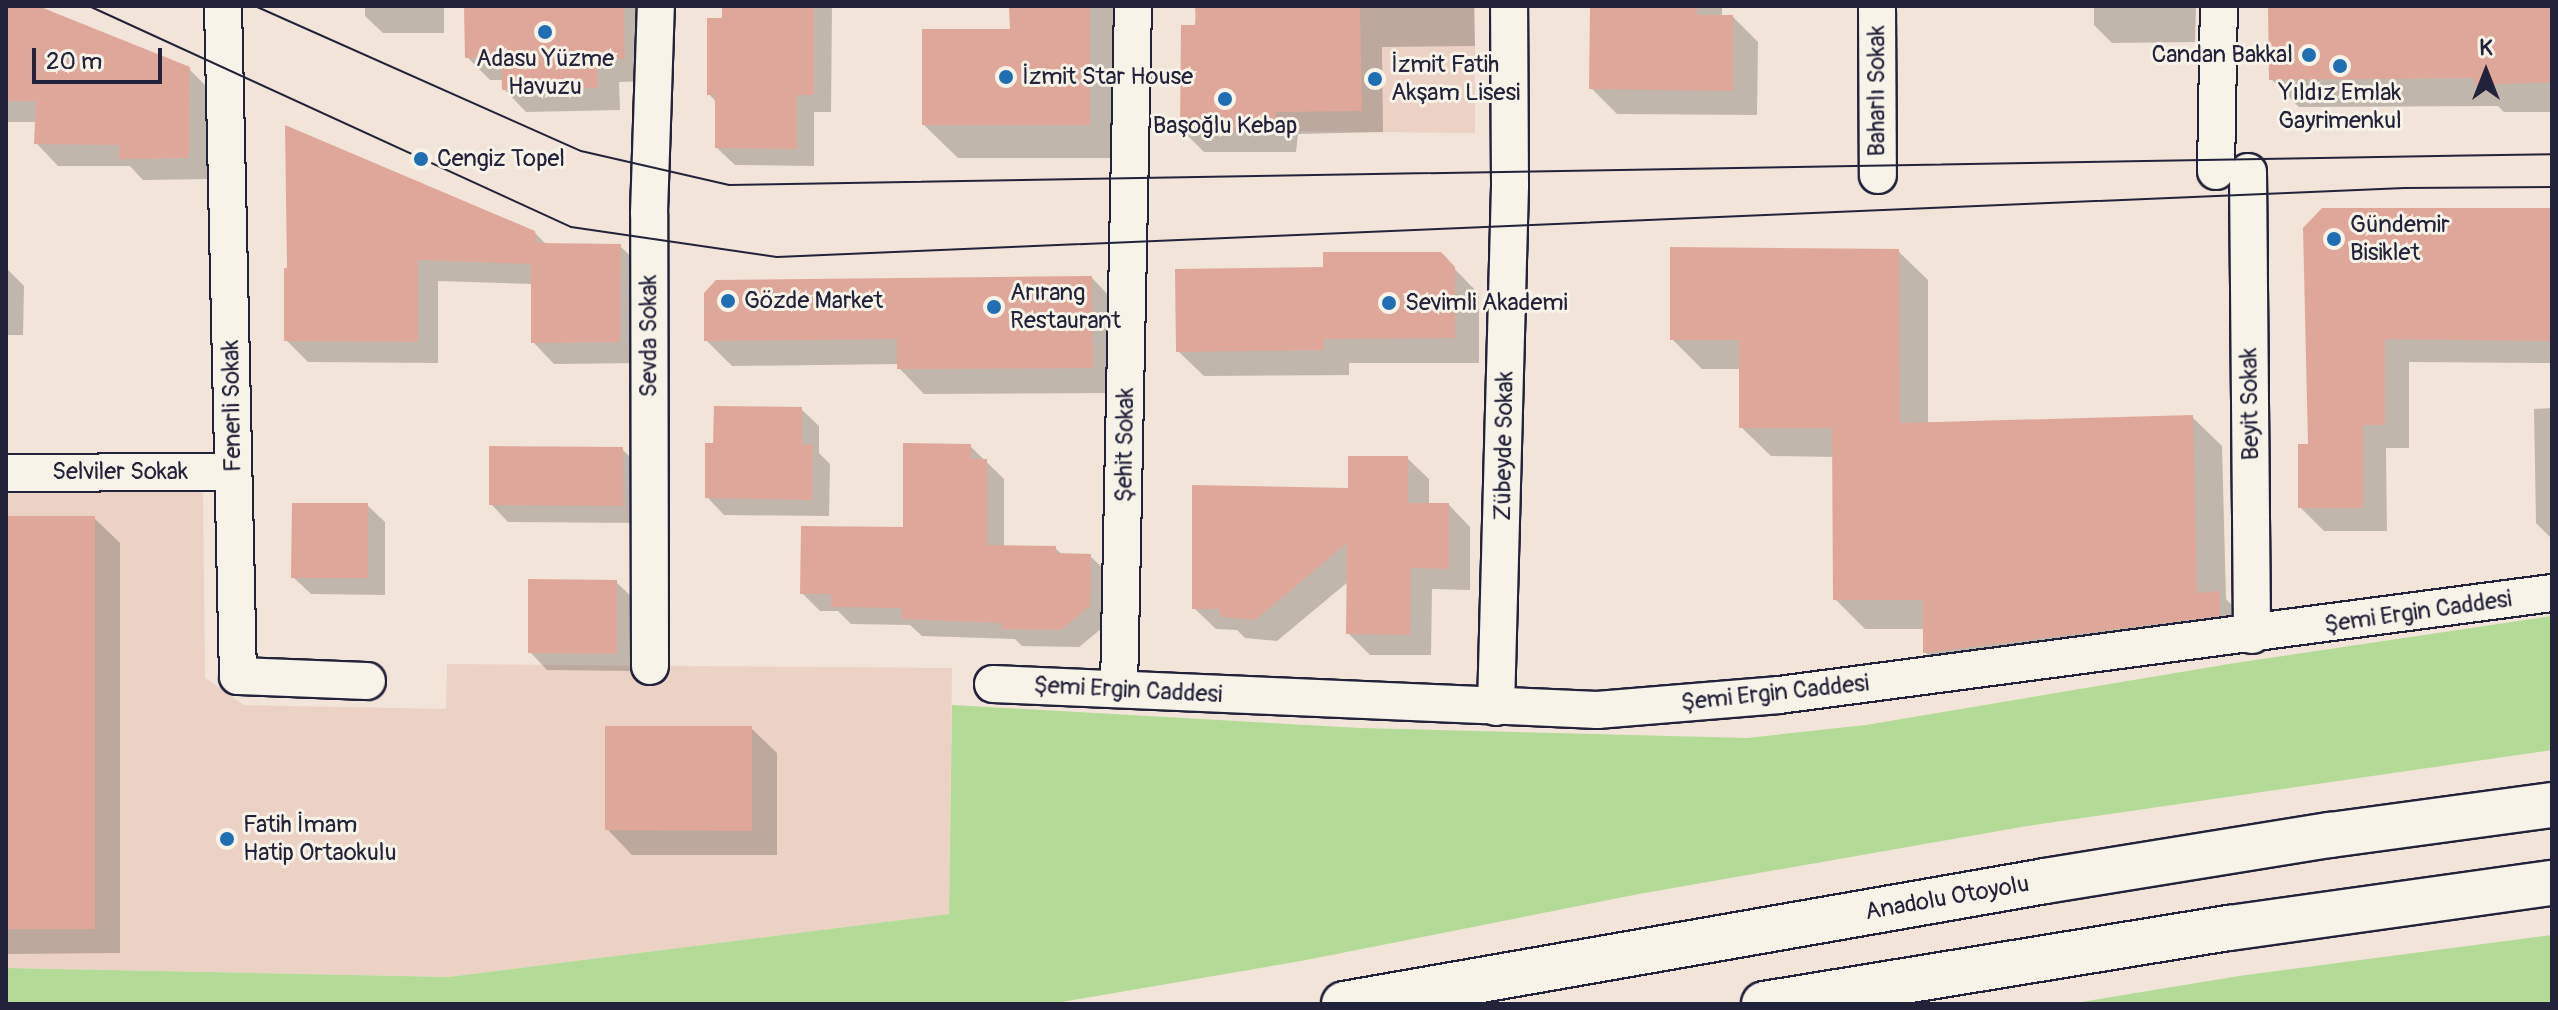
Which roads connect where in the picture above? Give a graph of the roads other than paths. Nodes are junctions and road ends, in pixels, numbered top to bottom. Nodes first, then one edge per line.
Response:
1 (223, 6) edge
2 (656, 6) edge
3 (1133, 6) edge
4 (1509, 6) edge
5 (1877, 6) edge
6 (2219, 6) edge
7 (1878, 175) dead end
8 (233, 472) junction
9 (6, 473) edge
10 (2552, 593) edge
11 (2252, 635) junction
12 (650, 666) dead end
13 (367, 681) dead end
14 (993, 684) dead end
15 (1119, 689) junction
16 (1496, 707) junction
17 (2552, 805) edge
18 (2552, 883) edge
19 (1344, 1004) edge
20 (1764, 1004) edge

1 - 8 street, Fenerli Sokak
2 - 12 street, Sevda Sokak
3 - 15 street, Şehit Sokak
4 - 16 street, Zübeyde Sokak
5 - 7 street, Baharlı Sokak
6 - 11 street, Beyit Sokak
8 - 9 street, Selviler Sokak
8 - 13 street, Fenerli Sokak
10 - 11 street, Şemi Ergin Caddesi
11 - 16 street, Şemi Ergin Caddesi
14 - 15 street, Şemi Ergin Caddesi
15 - 16 street, Şemi Ergin Caddesi
17 - 19 highway, Anadolu Otoyolu
18 - 20 highway

